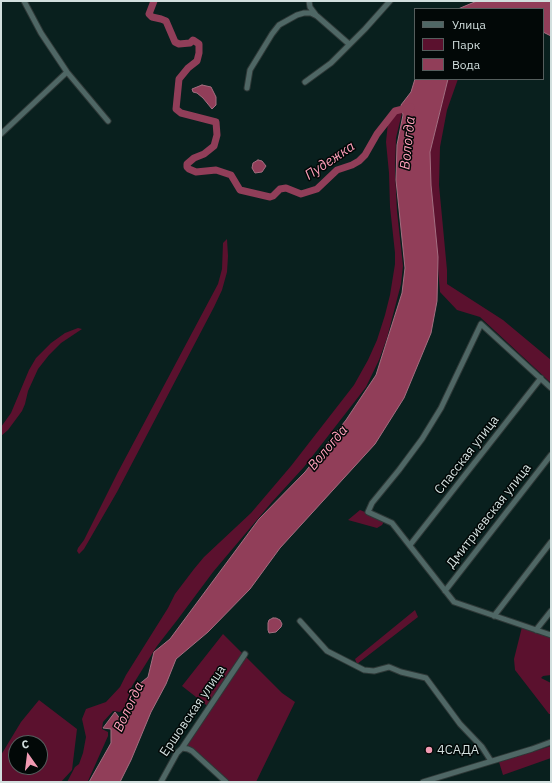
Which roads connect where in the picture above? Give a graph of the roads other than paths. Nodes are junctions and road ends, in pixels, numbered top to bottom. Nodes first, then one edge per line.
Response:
1 (24, 1) edge
2 (309, 1) edge
3 (390, 1) edge
4 (317, 16) junction
5 (349, 44) junction
6 (67, 72) junction
7 (305, 82) dead end
8 (247, 88) dead end
9 (108, 121) dead end
10 (1, 134) edge
11 (541, 378) junction
12 (551, 388) edge
13 (551, 455) edge
14 (551, 542) edge
15 (410, 545) junction
16 (445, 591) junction
17 (551, 611) edge
18 (494, 616) junction
19 (300, 621) dead end
20 (536, 630) junction
21 (551, 635) edge
22 (245, 654) dead end
23 (551, 742) edge
24 (182, 748) junction
25 (491, 761) junction
26 (161, 782) edge
27 (226, 782) edge
28 (423, 782) edge

1 - 6 street
2 - 4 street
3 - 5 street
4 - 5 street
4 - 8 street
5 - 7 street
6 - 9 street
6 - 10 street
11 - 12 street
11 - 15 street, Спасская улица
11 - 15 street
13 - 16 street, Дмитриевская улица
14 - 18 street
15 - 16 street
16 - 18 street
17 - 20 street
18 - 20 street
19 - 25 street
20 - 21 street
22 - 24 street, Ершовская улица
23 - 25 street
24 - 26 street, Ершовская улица
24 - 27 street
25 - 28 street

